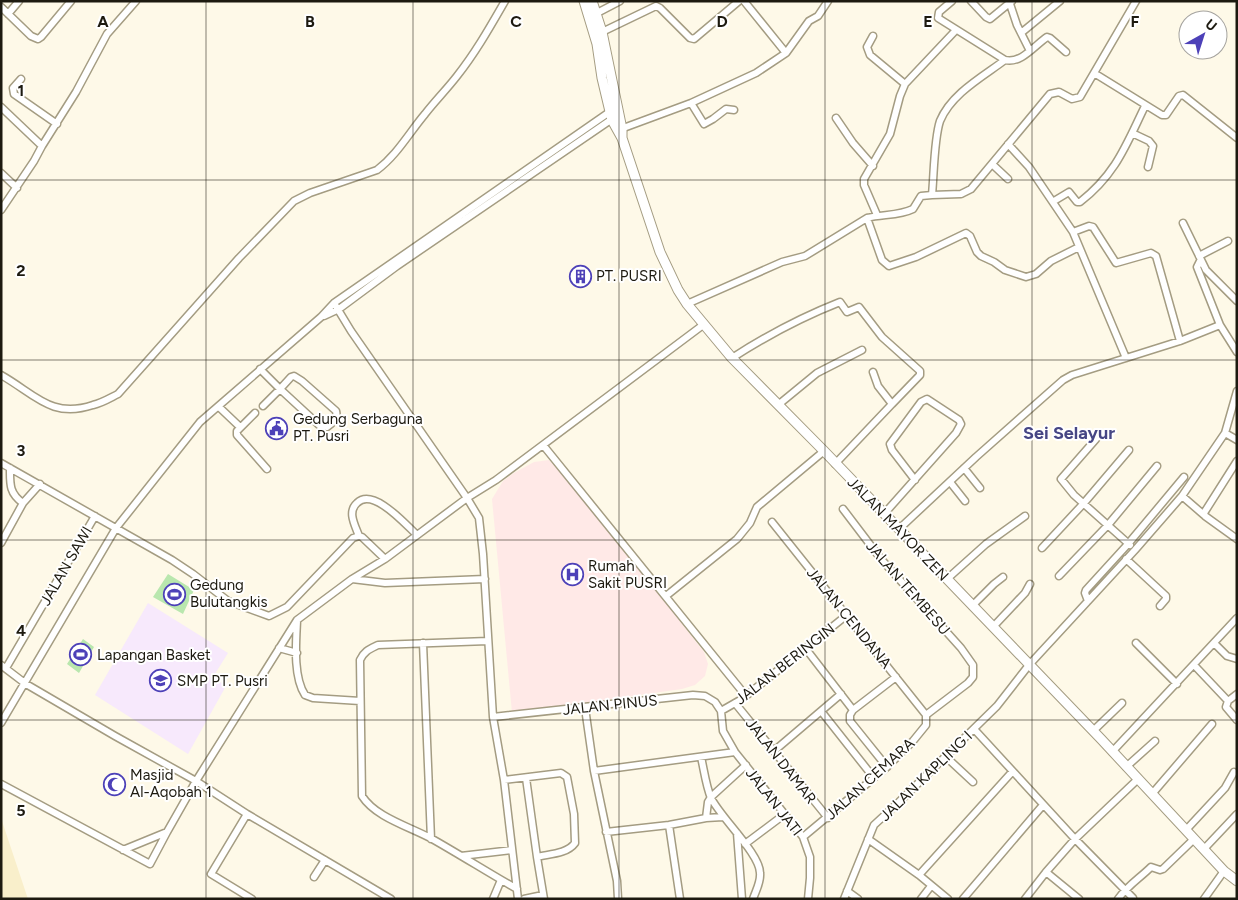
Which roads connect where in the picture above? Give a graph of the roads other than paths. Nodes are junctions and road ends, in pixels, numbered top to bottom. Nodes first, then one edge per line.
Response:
1 (20, 1) edge
2 (72, 1) edge
3 (136, 1) edge
4 (505, 1) edge
5 (620, 1) edge
6 (739, 1) edge
7 (744, 1) edge
8 (828, 1) edge
9 (952, 1) edge
10 (971, 1) edge
11 (1060, 1) edge
12 (1136, 1) edge
13 (1010, 2) edge
14 (593, 4) edge
15 (1, 7) edge
16 (8, 14) junction
17 (956, 30) junction
18 (602, 32) junction
19 (1021, 33) junction
20 (873, 36) dead end
21 (1030, 51) junction
22 (1066, 52) dead end
23 (786, 53) junction
24 (1004, 60) junction
25 (1094, 73) junction
26 (21, 79) dead end
27 (905, 84) junction
28 (691, 103) junction
29 (1145, 106) junction
30 (1, 107) edge
31 (734, 110) dead end
32 (614, 114) junction
33 (836, 118) dead end
34 (57, 124) junction
35 (620, 132) junction
36 (1132, 133) junction
37 (1237, 138) edge
38 (1008, 144) junction
39 (42, 146) junction
40 (992, 164) junction
41 (872, 166) junction
42 (1148, 167) dead end
43 (1, 173) edge
44 (1008, 179) dead end
45 (17, 188) junction
46 (932, 194) junction
47 (1054, 201) junction
48 (1, 210) edge
49 (877, 215) junction
50 (867, 218) junction
51 (1183, 223) dead end
52 (1073, 232) junction
53 (1228, 241) dead end
54 (1079, 246) junction
55 (1200, 258) junction
56 (1237, 301) edge
57 (334, 303) junction
58 (687, 304) junction
59 (339, 309) junction
60 (321, 317) junction
61 (703, 325) junction
62 (1220, 325) junction
63 (1180, 340) junction
64 (862, 350) dead end
65 (1237, 352) edge
66 (732, 358) junction
67 (1126, 358) junction
68 (260, 369) junction
69 (872, 372) dead end
70 (1, 376) edge
71 (280, 389) junction
72 (1237, 391) edge
73 (892, 404) junction
74 (778, 405) junction
75 (263, 406) dead end
76 (219, 407) junction
77 (254, 413) dead end
78 (240, 427) junction
79 (1225, 433) junction
80 (1096, 439) dead end
81 (1237, 440) edge
82 (543, 445) junction
83 (1129, 450) dead end
84 (824, 451) junction
85 (1237, 461) edge
86 (1, 463) edge
87 (835, 464) junction
88 (1156, 466) dead end
89 (10, 468) junction
90 (267, 468) dead end
91 (964, 468) junction
92 (1184, 477) dead end
93 (915, 480) junction
94 (950, 482) junction
95 (40, 484) junction
96 (980, 488) dead end
97 (1182, 496) junction
98 (467, 498) junction
99 (965, 501) dead end
100 (23, 503) junction
101 (1084, 503) junction
102 (843, 510) dead end
103 (884, 514) junction
104 (1204, 514) junction
105 (95, 516) junction
106 (1025, 516) dead end
107 (772, 522) dead end
108 (1108, 525) junction
109 (116, 528) junction
110 (899, 530) junction
111 (417, 535) junction
112 (359, 536) junction
113 (1237, 539) edge
114 (1, 543) edge
115 (1128, 544) junction
116 (1042, 548) dead end
117 (1135, 550) junction
118 (385, 559) junction
119 (1126, 559) junction
120 (1059, 576) dead end
121 (1003, 577) dead end
122 (352, 579) junction
123 (485, 579) junction
124 (947, 579) junction
125 (1030, 584) dead end
126 (666, 596) junction
127 (1088, 601) junction
128 (972, 606) junction
129 (1160, 606) dead end
130 (847, 615) junction
131 (1237, 618) edge
132 (297, 620) junction
133 (993, 627) junction
134 (488, 641) junction
135 (423, 643) junction
136 (1136, 643) dead end
137 (1214, 643) junction
138 (279, 648) junction
139 (806, 649) junction
140 (297, 653) junction
141 (1237, 659) edge
142 (1029, 665) junction
143 (1194, 665) junction
144 (4, 667) edge
145 (896, 677) junction
146 (26, 684) junction
147 (1177, 684) junction
148 (841, 694) junction
149 (1237, 694) edge
150 (746, 696) junction
151 (360, 701) junction
152 (1228, 701) junction
153 (1122, 703) dead end
154 (735, 704) junction
155 (585, 708) junction
156 (853, 710) junction
157 (721, 711) junction
158 (821, 711) junction
159 (926, 715) junction
160 (494, 717) junction
161 (1237, 720) edge
162 (1, 724) edge
163 (1212, 724) dead end
164 (974, 729) junction
165 (1093, 731) junction
166 (1155, 741) dead end
167 (774, 751) junction
168 (736, 752) junction
169 (1112, 752) junction
170 (945, 756) junction
171 (701, 757) junction
172 (746, 765) junction
173 (887, 767) junction
174 (1126, 767) junction
175 (594, 772) junction
176 (1012, 772) junction
177 (1234, 772) dead end
178 (526, 778) junction
179 (874, 778) junction
180 (1138, 779) junction
181 (504, 780) junction
182 (196, 781) junction
183 (973, 782) dead end
184 (1, 784) edge
185 (1152, 794) junction
186 (711, 797) junction
187 (1043, 805) junction
188 (246, 814) junction
189 (785, 814) junction
190 (1237, 814) edge
191 (723, 817) junction
192 (706, 818) junction
193 (828, 818) junction
194 (669, 825) junction
195 (1186, 830) junction
196 (166, 832) junction
197 (606, 832) junction
198 (737, 833) junction
199 (803, 837) junction
200 (431, 839) junction
201 (868, 839) junction
202 (1075, 839) junction
203 (1194, 839) junction
204 (745, 844) junction
205 (1204, 849) junction
206 (123, 850) junction
207 (512, 850) junction
208 (461, 856) junction
209 (537, 857) junction
210 (325, 860) junction
211 (1224, 871) junction
212 (1046, 872) junction
213 (919, 875) junction
214 (314, 877) dead end
215 (501, 880) junction
216 (1237, 881) edge
217 (931, 886) junction
218 (517, 889) junction
219 (1124, 890) junction
220 (847, 891) junction
221 (544, 897) edge
222 (1133, 898) edge
223 (252, 899) edge
224 (391, 899) edge
225 (494, 899) edge
226 (518, 899) edge
227 (524, 899) edge
228 (618, 899) edge
229 (680, 899) edge
230 (742, 899) edge
231 (753, 899) edge
232 (808, 899) edge
233 (844, 899) edge
234 (858, 899) edge
235 (921, 899) edge
236 (948, 899) edge
237 (963, 899) edge
238 (1025, 899) edge
239 (1079, 899) edge
240 (1118, 899) edge
241 (1204, 899) edge

1 - 16 street
2 - 16 street
3 - 34 street
4 - 70 street
5 - 14 street
6 - 18 street
7 - 23 street
8 - 23 street
9 - 17 street
10 - 13 street
11 - 19 street
12 - 25 street
13 - 19 street
14 - 18 street
14 - 32 street
15 - 16 street
17 - 24 street
17 - 27 street
18 - 32 street
19 - 21 street
20 - 27 street
21 - 22 street
21 - 24 street
23 - 28 street
24 - 46 street
25 - 29 street
25 - 38 street
26 - 34 street
27 - 41 street
28 - 31 street
28 - 35 street
29 - 36 street
29 - 37 street
30 - 39 street
32 - 35 street, JALAN MAYOR ZEN
32 - 57 street
32 - 59 street
33 - 41 street
34 - 39 street
35 - 58 street, JALAN MAYOR ZEN
36 - 42 street
36 - 47 street
38 - 40 street
38 - 47 street
39 - 45 street
40 - 44 street
40 - 46 street
41 - 49 street
43 - 45 street
45 - 48 street
46 - 49 street
47 - 52 street
49 - 50 street
50 - 54 street
50 - 58 street
51 - 55 street
52 - 54 street
52 - 63 street
53 - 55 street
54 - 67 street
55 - 56 street
55 - 62 street
57 - 59 street
57 - 60 street
58 - 61 street, JALAN MAYOR ZEN
59 - 60 street
59 - 98 street
60 - 68 street
61 - 66 street, JALAN MAYOR ZEN
61 - 82 street
62 - 63 street
62 - 65 street
63 - 67 street
64 - 74 street
66 - 73 street
66 - 74 street, JALAN MAYOR ZEN
67 - 91 street
68 - 71 street
68 - 76 street
69 - 73 street
71 - 71 street
71 - 75 street
72 - 79 street, JALAN KAPLING I
73 - 87 street
74 - 84 street, JALAN MAYOR ZEN
76 - 78 street
76 - 109 street
77 - 78 street
78 - 90 street
79 - 81 street
79 - 97 street, JALAN KAPLING I
80 - 101 street
82 - 98 street
82 - 126 street
83 - 101 street
84 - 87 street, JALAN MAYOR ZEN
84 - 126 street
85 - 104 street
86 - 89 street
87 - 103 street, JALAN MAYOR ZEN
88 - 108 street
89 - 95 street
89 - 100 street
91 - 94 street
91 - 96 street
92 - 115 street
93 - 93 street
93 - 103 street
94 - 99 street
94 - 110 street
95 - 100 street
95 - 105 street
97 - 104 street
97 - 117 street, JALAN KAPLING I
98 - 111 street
98 - 123 street
100 - 114 street
101 - 108 street
101 - 116 street
102 - 159 street, JALAN TEMBESU
103 - 110 street, JALAN MAYOR ZEN
104 - 113 street
105 - 109 street
105 - 144 street, JALAN SAWI
106 - 124 street
107 - 130 street, JALAN CENDANA
108 - 115 street
108 - 120 street
109 - 112 street
109 - 146 street
110 - 124 street, JALAN MAYOR ZEN
111 - 112 street
111 - 118 street
112 - 118 street
115 - 117 street
115 - 127 street
117 - 119 street, JALAN KAPLING I
118 - 122 street
119 - 127 street, JALAN KAPLING I
119 - 129 street
121 - 128 street
122 - 123 street
122 - 132 street
123 - 134 street
124 - 128 street, JALAN MAYOR ZEN
125 - 133 street
126 - 150 street
127 - 142 street, JALAN KAPLING I
128 - 133 street, JALAN MAYOR ZEN
130 - 139 street, JALAN BERINGIN
130 - 145 street, JALAN CENDANA
131 - 137 street
132 - 138 street
132 - 140 street
133 - 142 street, JALAN MAYOR ZEN
134 - 135 street
134 - 160 street
135 - 151 street
135 - 200 street
136 - 147 street
137 - 141 street
137 - 143 street
138 - 140 street
138 - 182 street
139 - 148 street
139 - 150 street, JALAN BERINGIN
140 - 151 street
142 - 164 street, JALAN KAPLING I
142 - 165 street, JALAN MAYOR ZEN
143 - 147 street
143 - 152 street
144 - 146 street
145 - 156 street
145 - 159 street, JALAN CENDANA
146 - 162 street
146 - 182 street
147 - 169 street
148 - 156 street
148 - 158 street
149 - 152 street
150 - 154 street, JALAN BERINGIN
151 - 200 street
152 - 161 street
153 - 165 street
154 - 157 street, JALAN BERINGIN
154 - 167 street, JALAN DAMAR
155 - 157 street, JALAN PINUS
155 - 160 street, JALAN PINUS
155 - 175 street
156 - 173 street
157 - 168 street, JALAN JATI
158 - 167 street
158 - 179 street
159 - 173 street, JALAN CEMARA
160 - 181 street
163 - 185 street
164 - 170 street, JALAN KAPLING I
164 - 176 street
165 - 169 street, JALAN MAYOR ZEN
166 - 174 street
167 - 193 street, JALAN DAMAR
168 - 171 street
168 - 172 street, JALAN JATI
169 - 174 street, JALAN MAYOR ZEN
170 - 183 street
170 - 201 street, JALAN KAPLING I
171 - 175 street
171 - 186 street
172 - 186 street
172 - 189 street, JALAN JATI
173 - 179 street, JALAN CEMARA
174 - 180 street, JALAN MAYOR ZEN
175 - 197 street
176 - 187 street
176 - 213 street
177 - 195 street
178 - 181 street
178 - 209 street
178 - 209 street
179 - 193 street, JALAN CEMARA
180 - 185 street, JALAN MAYOR ZEN
180 - 202 street
181 - 207 street
182 - 188 street
182 - 196 street
184 - 206 street
185 - 195 street, JALAN MAYOR ZEN
186 - 191 street
186 - 192 street
187 - 202 street
187 - 237 street
188 - 210 street
188 - 223 street
189 - 199 street, JALAN JATI
189 - 204 street
190 - 205 street
191 - 192 street
191 - 198 street
192 - 194 street
193 - 199 street, JALAN CEMARA
194 - 197 street
194 - 229 street
195 - 203 street, JALAN MAYOR ZEN
196 - 206 street
196 - 206 street
197 - 228 street
198 - 204 street
198 - 230 street
199 - 232 street, JALAN JATI
200 - 208 street
201 - 213 street
201 - 220 street, JALAN KAPLING I
202 - 212 street
202 - 219 street
203 - 205 street, JALAN MAYOR ZEN
203 - 219 street
204 - 231 street
205 - 211 street, JALAN MAYOR ZEN
207 - 208 street
207 - 218 street
208 - 215 street
209 - 221 street
210 - 214 street
210 - 224 street
211 - 216 street, JALAN MAYOR ZEN
211 - 241 street
212 - 238 street
212 - 239 street
213 - 217 street
215 - 218 street
215 - 225 street
217 - 235 street
217 - 236 street
218 - 226 street
219 - 222 street
219 - 240 street
220 - 233 street, JALAN KAPLING I
220 - 234 street
221 - 227 street

